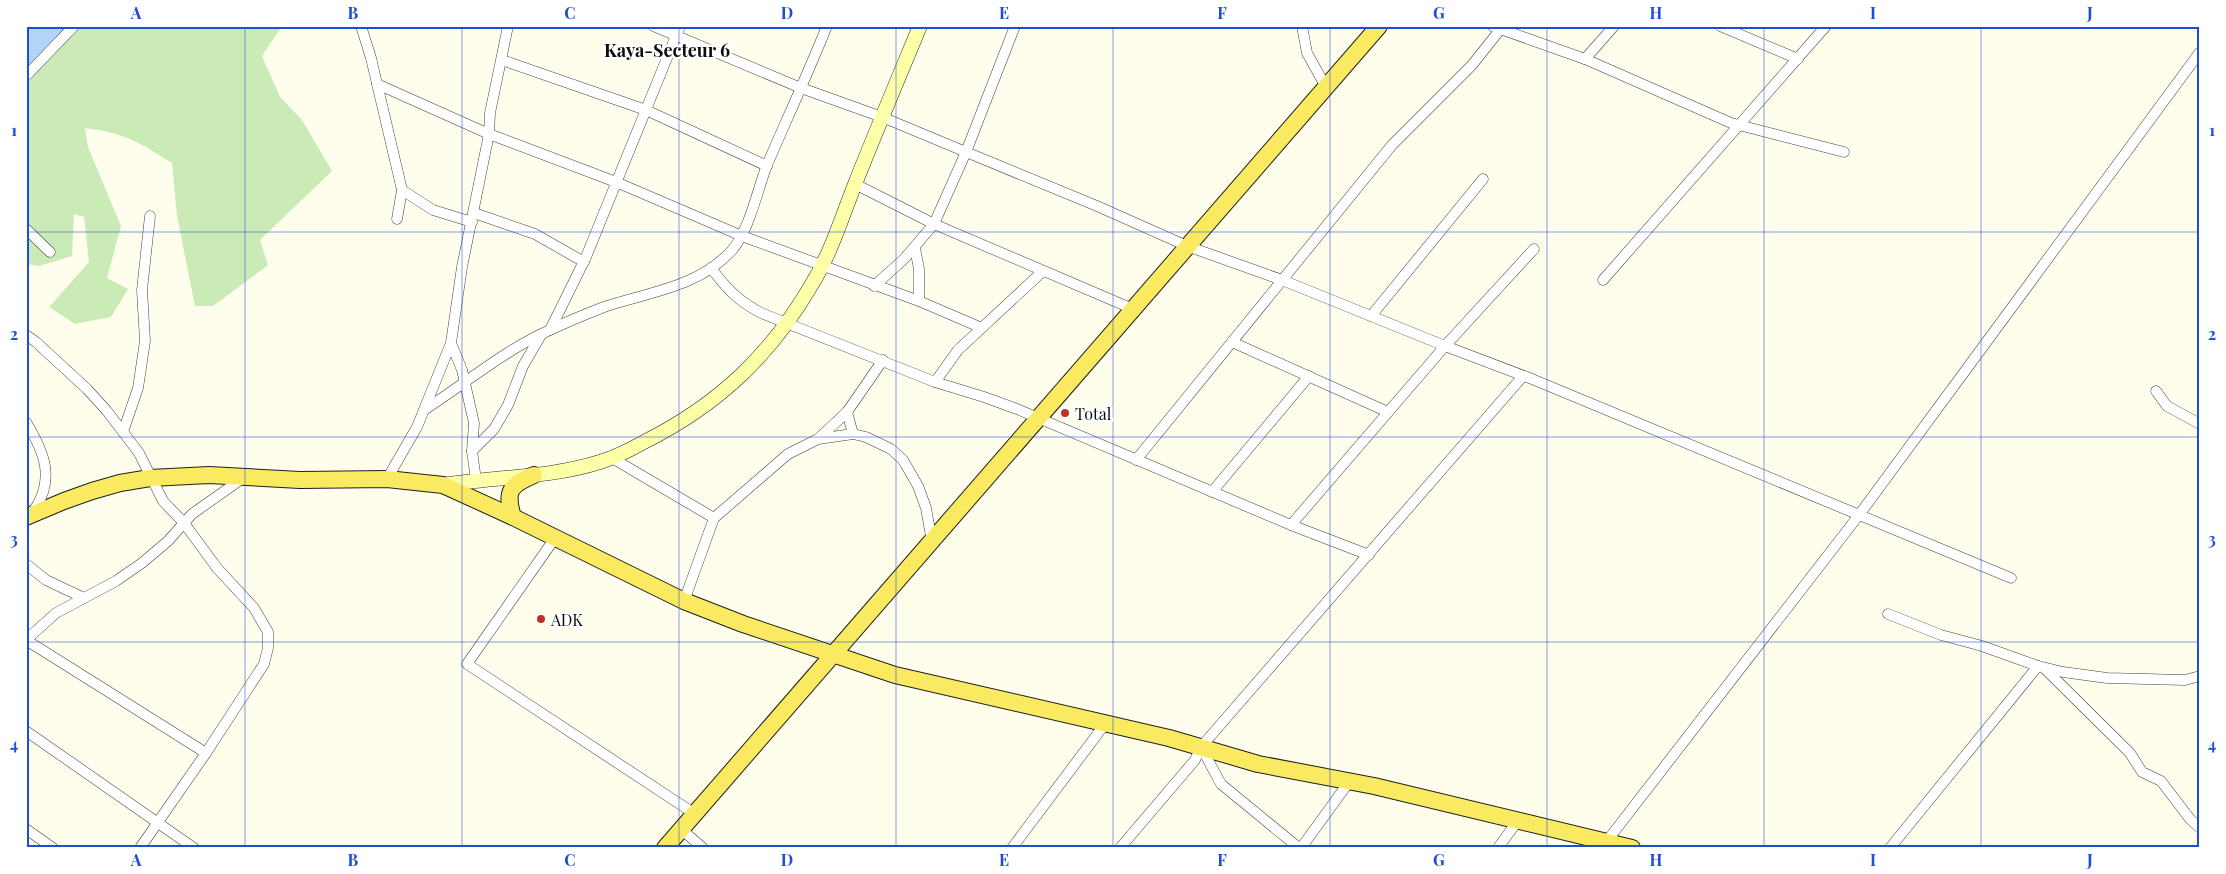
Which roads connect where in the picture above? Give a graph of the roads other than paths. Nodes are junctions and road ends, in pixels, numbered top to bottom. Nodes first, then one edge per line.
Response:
1 (74, 26) edge
2 (361, 26) edge
3 (508, 26) edge
4 (653, 26) edge
5 (827, 26) edge
6 (920, 26) edge
7 (1015, 26) edge
8 (1302, 26) edge
9 (1380, 26) edge
10 (1614, 26) edge
11 (1720, 26) edge
12 (1826, 26) edge
13 (1498, 28) edge
14 (677, 31) edge
15 (2200, 52) edge
16 (1585, 59) junction
17 (1798, 59) junction
18 (502, 60) junction
19 (26, 76) edge
20 (377, 84) junction
21 (1326, 87) junction
22 (801, 88) junction
23 (646, 110) junction
24 (882, 117) junction
25 (1739, 125) junction
26 (489, 134) junction
27 (966, 152) junction
28 (1844, 152) dead end
29 (767, 166) junction
30 (1483, 179) dead end
31 (616, 182) junction
32 (855, 184) junction
33 (402, 190) junction
34 (150, 216) dead end
35 (473, 218) junction
36 (398, 219) dead end
37 (934, 224) junction
38 (26, 229) edge
39 (742, 236) junction
40 (1187, 246) junction
41 (915, 248) junction
42 (1534, 249) dead end
43 (50, 252) dead end
44 (584, 262) junction
45 (822, 266) junction
46 (711, 268) junction
47 (1043, 271) junction
48 (1282, 280) junction
49 (1603, 280) dead end
50 (874, 286) junction
51 (919, 301) junction
52 (1133, 309) junction
53 (1370, 316) junction
54 (788, 324) junction
55 (982, 328) junction
56 (546, 332) junction
57 (26, 335) edge
58 (1232, 342) junction
59 (451, 344) junction
60 (1445, 346) junction
61 (883, 360) junction
62 (1309, 376) junction
63 (1523, 376) junction
64 (935, 382) junction
65 (465, 383) junction
66 (2156, 391) dead end
67 (424, 410) junction
68 (847, 412) junction
69 (1388, 412) junction
70 (1038, 420) junction
71 (26, 422) edge
72 (2200, 424) edge
73 (123, 432) junction
74 (852, 434) junction
75 (818, 439) junction
76 (472, 451) junction
77 (612, 458) junction
78 (1136, 460) junction
79 (534, 475) junction
80 (150, 478) junction
81 (243, 478) junction
82 (387, 478) junction
83 (476, 480) junction
84 (443, 485) junction
85 (1212, 492) junction
86 (1859, 515) junction
87 (28, 516) edge
88 (513, 517) junction
89 (714, 518) junction
90 (184, 523) junction
91 (1291, 525) junction
92 (555, 538) junction
93 (932, 542) junction
94 (1369, 555) junction
95 (26, 564) edge
96 (2011, 578) dead end
97 (84, 598) junction
98 (684, 601) junction
99 (1888, 614) dead end
100 (26, 640) edge
101 (833, 654) junction
102 (2041, 667) junction
103 (2200, 676) edge
104 (1105, 724) junction
105 (26, 731) edge
106 (1201, 747) junction
107 (206, 753) junction
108 (1349, 782) junction
109 (695, 814) junction
110 (1519, 819) junction
111 (157, 822) junction
112 (2200, 828) edge
113 (26, 829) edge
114 (681, 829) junction
115 (1606, 841) junction
116 (53, 848) edge
117 (140, 848) edge
118 (194, 848) edge
119 (665, 848) edge
120 (703, 848) edge
121 (1012, 848) edge
122 (1120, 848) edge
123 (1300, 848) edge
124 (1498, 848) edge
125 (1632, 848) edge
126 (1890, 848) edge

1 - 19 street
2 - 20 street
3 - 18 street
4 - 14 street
5 - 22 street
6 - 24 main road
7 - 27 street
8 - 21 street
9 - 21 main road
10 - 16 street
11 - 17 street
12 - 17 street
13 - 16 street
13 - 48 street
14 - 22 street
14 - 23 street
15 - 86 street
16 - 25 street
17 - 25 street
18 - 23 street
18 - 26 street
20 - 26 street
20 - 33 street
21 - 40 main road
22 - 24 street
22 - 29 street
23 - 29 street
23 - 31 street
24 - 27 street
24 - 32 main road
25 - 28 street
25 - 49 street
26 - 31 street
26 - 35 street
27 - 37 street
27 - 40 street
29 - 39 street
30 - 53 street
31 - 39 street
31 - 44 street
32 - 37 street
32 - 45 main road
33 - 35 street
33 - 36 street
34 - 73 street
35 - 44 street
35 - 59 street
37 - 41 street
37 - 47 street
38 - 43 street
39 - 45 street
39 - 46 street
40 - 48 street
40 - 52 main road
41 - 50 street
41 - 51 street
42 - 60 street
44 - 56 street
45 - 50 street
45 - 54 main road
46 - 54 street
46 - 56 street
47 - 52 street
47 - 55 street
48 - 53 street
48 - 58 street
50 - 51 street
51 - 55 street
52 - 70 main road
53 - 60 street
54 - 61 street
54 - 77 main road
55 - 64 street
56 - 65 street
56 - 76 street
57 - 73 street
58 - 62 street
58 - 78 street
59 - 65 street
59 - 67 street
60 - 63 street
60 - 69 street
61 - 64 street
61 - 68 street
62 - 69 street
62 - 85 street
63 - 86 street
63 - 94 street
64 - 70 street
65 - 67 street
65 - 76 street
66 - 72 street
67 - 82 street
68 - 74 street
68 - 75 street
69 - 91 street
70 - 78 street
70 - 93 main road
71 - 87 street
73 - 80 street
74 - 75 street
74 - 93 street
75 - 89 street
76 - 83 street
77 - 79 main road
77 - 89 street
78 - 85 street
79 - 83 main road
79 - 88 main road
80 - 81 main road
80 - 87 main road
80 - 90 street
81 - 82 main road
81 - 90 street
82 - 84 main road
83 - 84 main road
84 - 88 main road
85 - 91 street
86 - 96 street
86 - 115 street
88 - 92 main road
89 - 98 street
90 - 97 street
90 - 107 street
91 - 94 street
92 - 98 main road
92 - 109 street
93 - 101 main road
94 - 106 street
95 - 97 street
97 - 100 street
98 - 101 main road
99 - 102 street
100 - 107 street
101 - 104 main road
101 - 109 main road
102 - 103 street
102 - 112 street
102 - 126 street
104 - 106 main road
104 - 121 street
105 - 111 street
106 - 108 main road
106 - 122 street
106 - 123 street
107 - 111 street
108 - 110 main road
108 - 123 street
109 - 114 main road
110 - 115 main road
110 - 124 street
111 - 117 street
111 - 118 street
113 - 116 street
114 - 119 main road
114 - 120 street
115 - 125 main road

